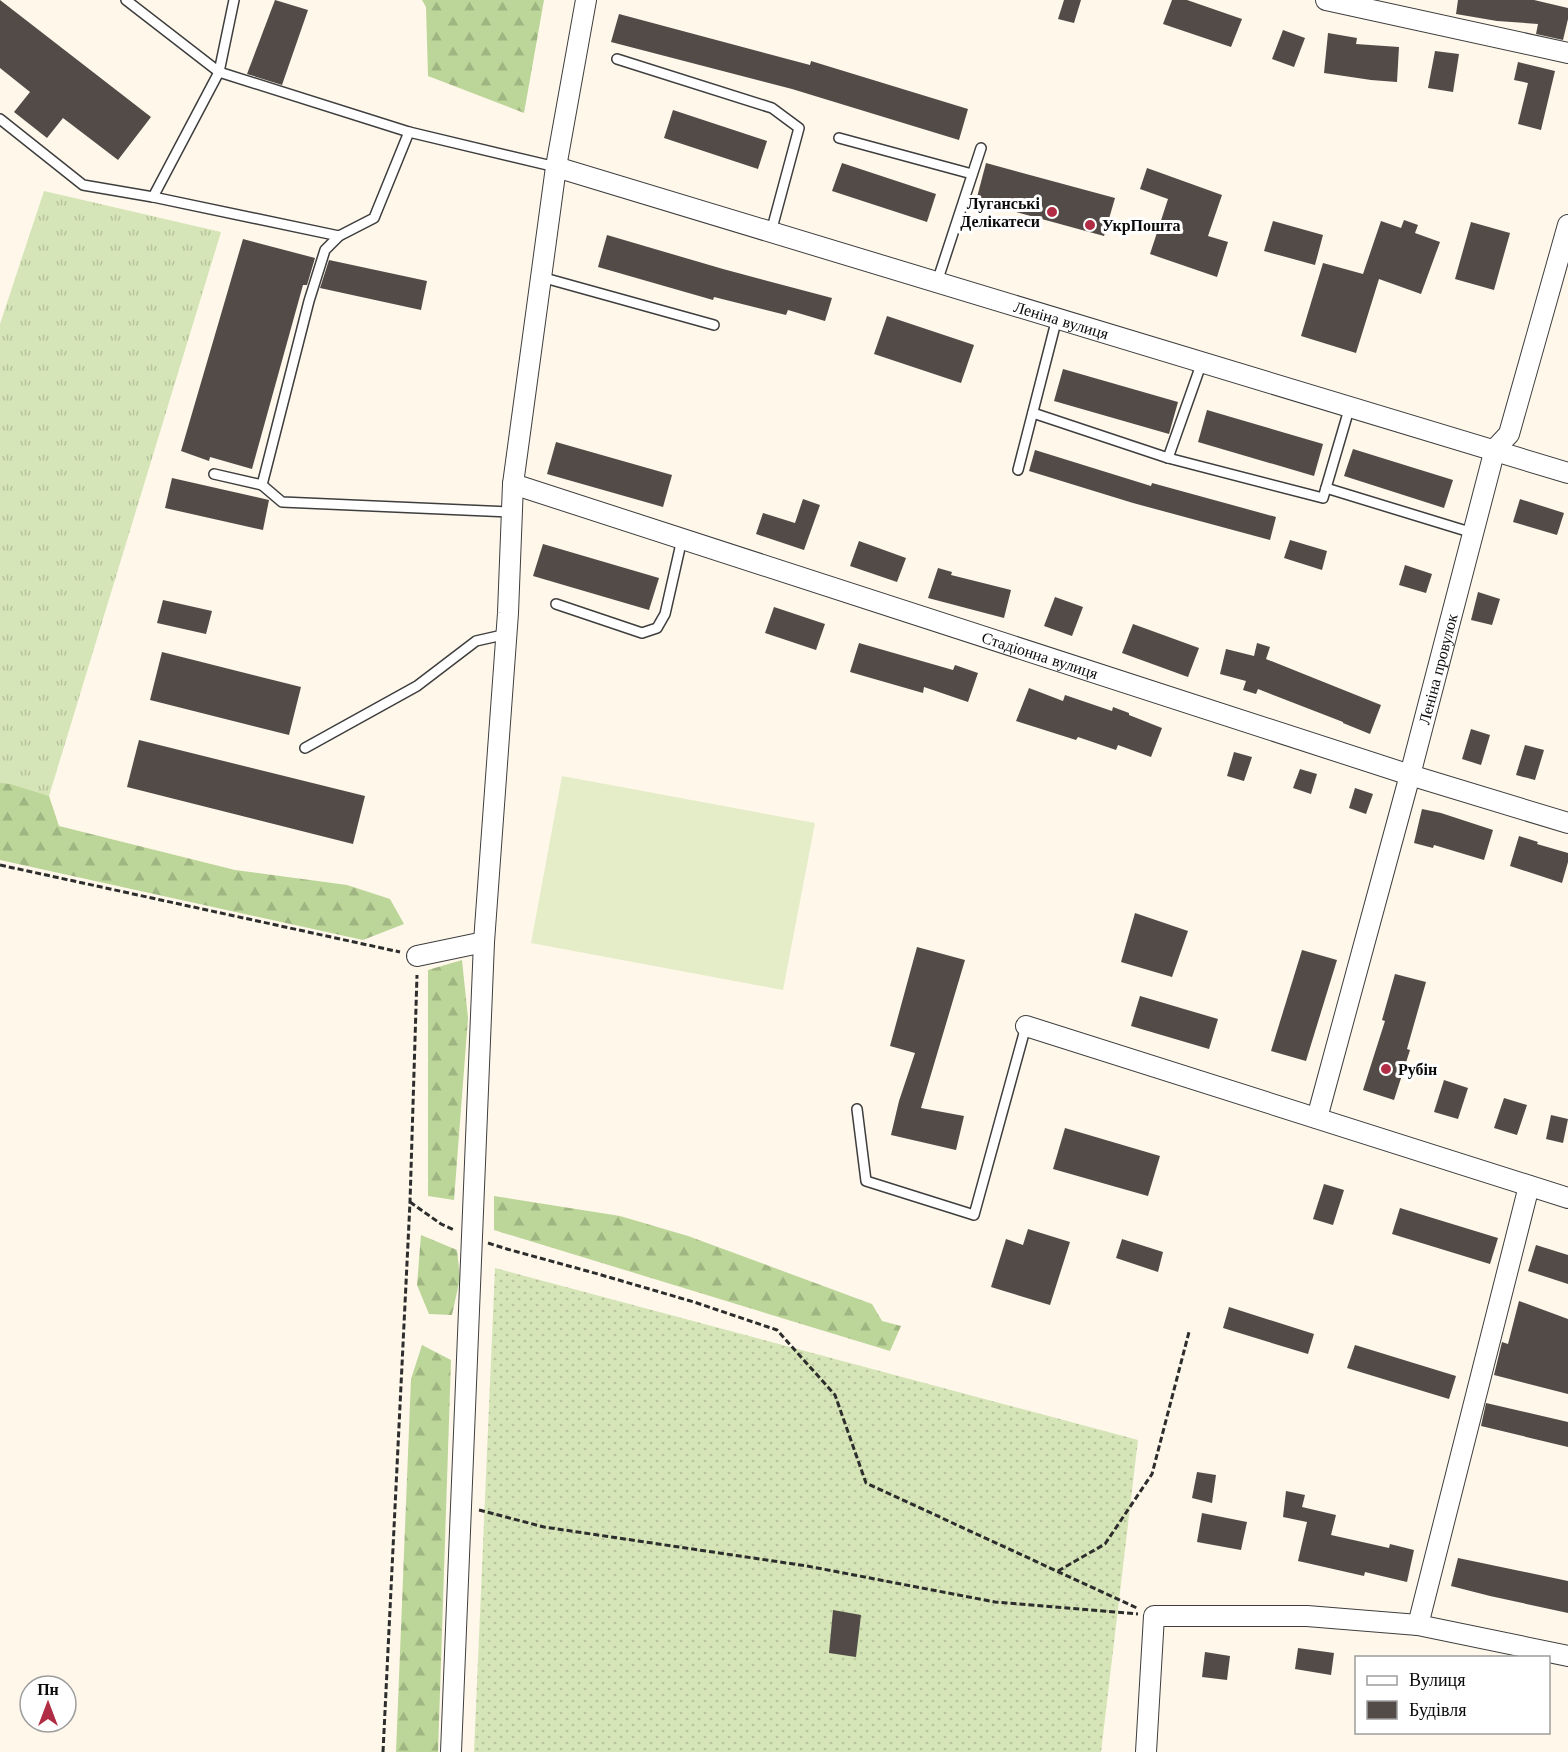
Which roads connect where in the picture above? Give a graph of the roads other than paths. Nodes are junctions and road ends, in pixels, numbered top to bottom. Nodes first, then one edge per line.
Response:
1 (126, 0) edge
2 (234, 0) edge
3 (586, 0) edge
4 (1326, 0) edge
5 (1568, 53) edge
6 (617, 59) dead end
7 (219, 72) junction
8 (0, 119) edge
9 (409, 132) junction
10 (839, 138) dead end
11 (981, 148) dead end
12 (556, 167) junction
13 (972, 174) junction
14 (153, 197) junction
15 (1568, 225) edge
16 (771, 232) junction
17 (339, 236) junction
18 (541, 277) junction
19 (938, 282) junction
20 (1058, 318) junction
21 (714, 326) dead end
22 (1202, 362) junction
23 (1350, 406) junction
24 (1033, 413) junction
25 (1495, 450) junction
26 (1168, 458) junction
27 (1018, 470) dead end
28 (1568, 473) edge
29 (214, 474) dead end
30 (513, 484) junction
31 (262, 485) junction
32 (1326, 488) junction
33 (511, 512) junction
34 (1473, 533) junction
35 (682, 539) junction
36 (556, 604) dead end
37 (507, 634) junction
38 (305, 748) dead end
39 (1410, 775) junction
40 (1568, 823) edge
41 (484, 942) junction
42 (417, 956) road end
43 (1026, 1026) joint
44 (857, 1109) dead end
45 (1317, 1118) junction
46 (1529, 1186) junction
47 (1568, 1198) edge
48 (1418, 1625) junction
49 (1568, 1656) edge
50 (451, 1752) edge
51 (1146, 1752) edge

1 - 7 lane
2 - 7 lane
3 - 12 street
4 - 5 street
6 - 16 lane
7 - 9 lane
7 - 14 lane
8 - 14 lane
9 - 12 lane
9 - 17 lane
10 - 13 lane
11 - 13 lane
12 - 16 street, Леніна вулиця
12 - 18 street
13 - 19 lane
14 - 17 lane
15 - 25 street, Леніна провулок
16 - 19 street, Леніна вулиця
17 - 31 lane
18 - 21 lane
18 - 30 street
19 - 20 street, Леніна вулиця
20 - 22 street, Леніна вулиця
20 - 24 lane
22 - 23 street, Леніна вулиця
22 - 26 lane
23 - 25 street, Леніна вулиця
23 - 32 lane
24 - 26 lane
24 - 27 lane
25 - 28 street, Леніна вулиця
25 - 34 street, Леніна провулок
26 - 32 lane
29 - 31 lane
30 - 33 street
30 - 35 street, Стадіонна вулиця
31 - 33 lane
32 - 34 lane
33 - 37 street
34 - 39 street, Леніна провулок
35 - 36 lane
35 - 39 street, Стадіонна вулиця
37 - 38 lane
37 - 41 street
39 - 40 street, Стадіонна вулиця
39 - 45 street, Леніна провулок
41 - 42 street
41 - 50 street
43 - 44 lane
43 - 45 street
45 - 46 street
46 - 47 street
46 - 48 street
48 - 49 street
48 - 51 street

